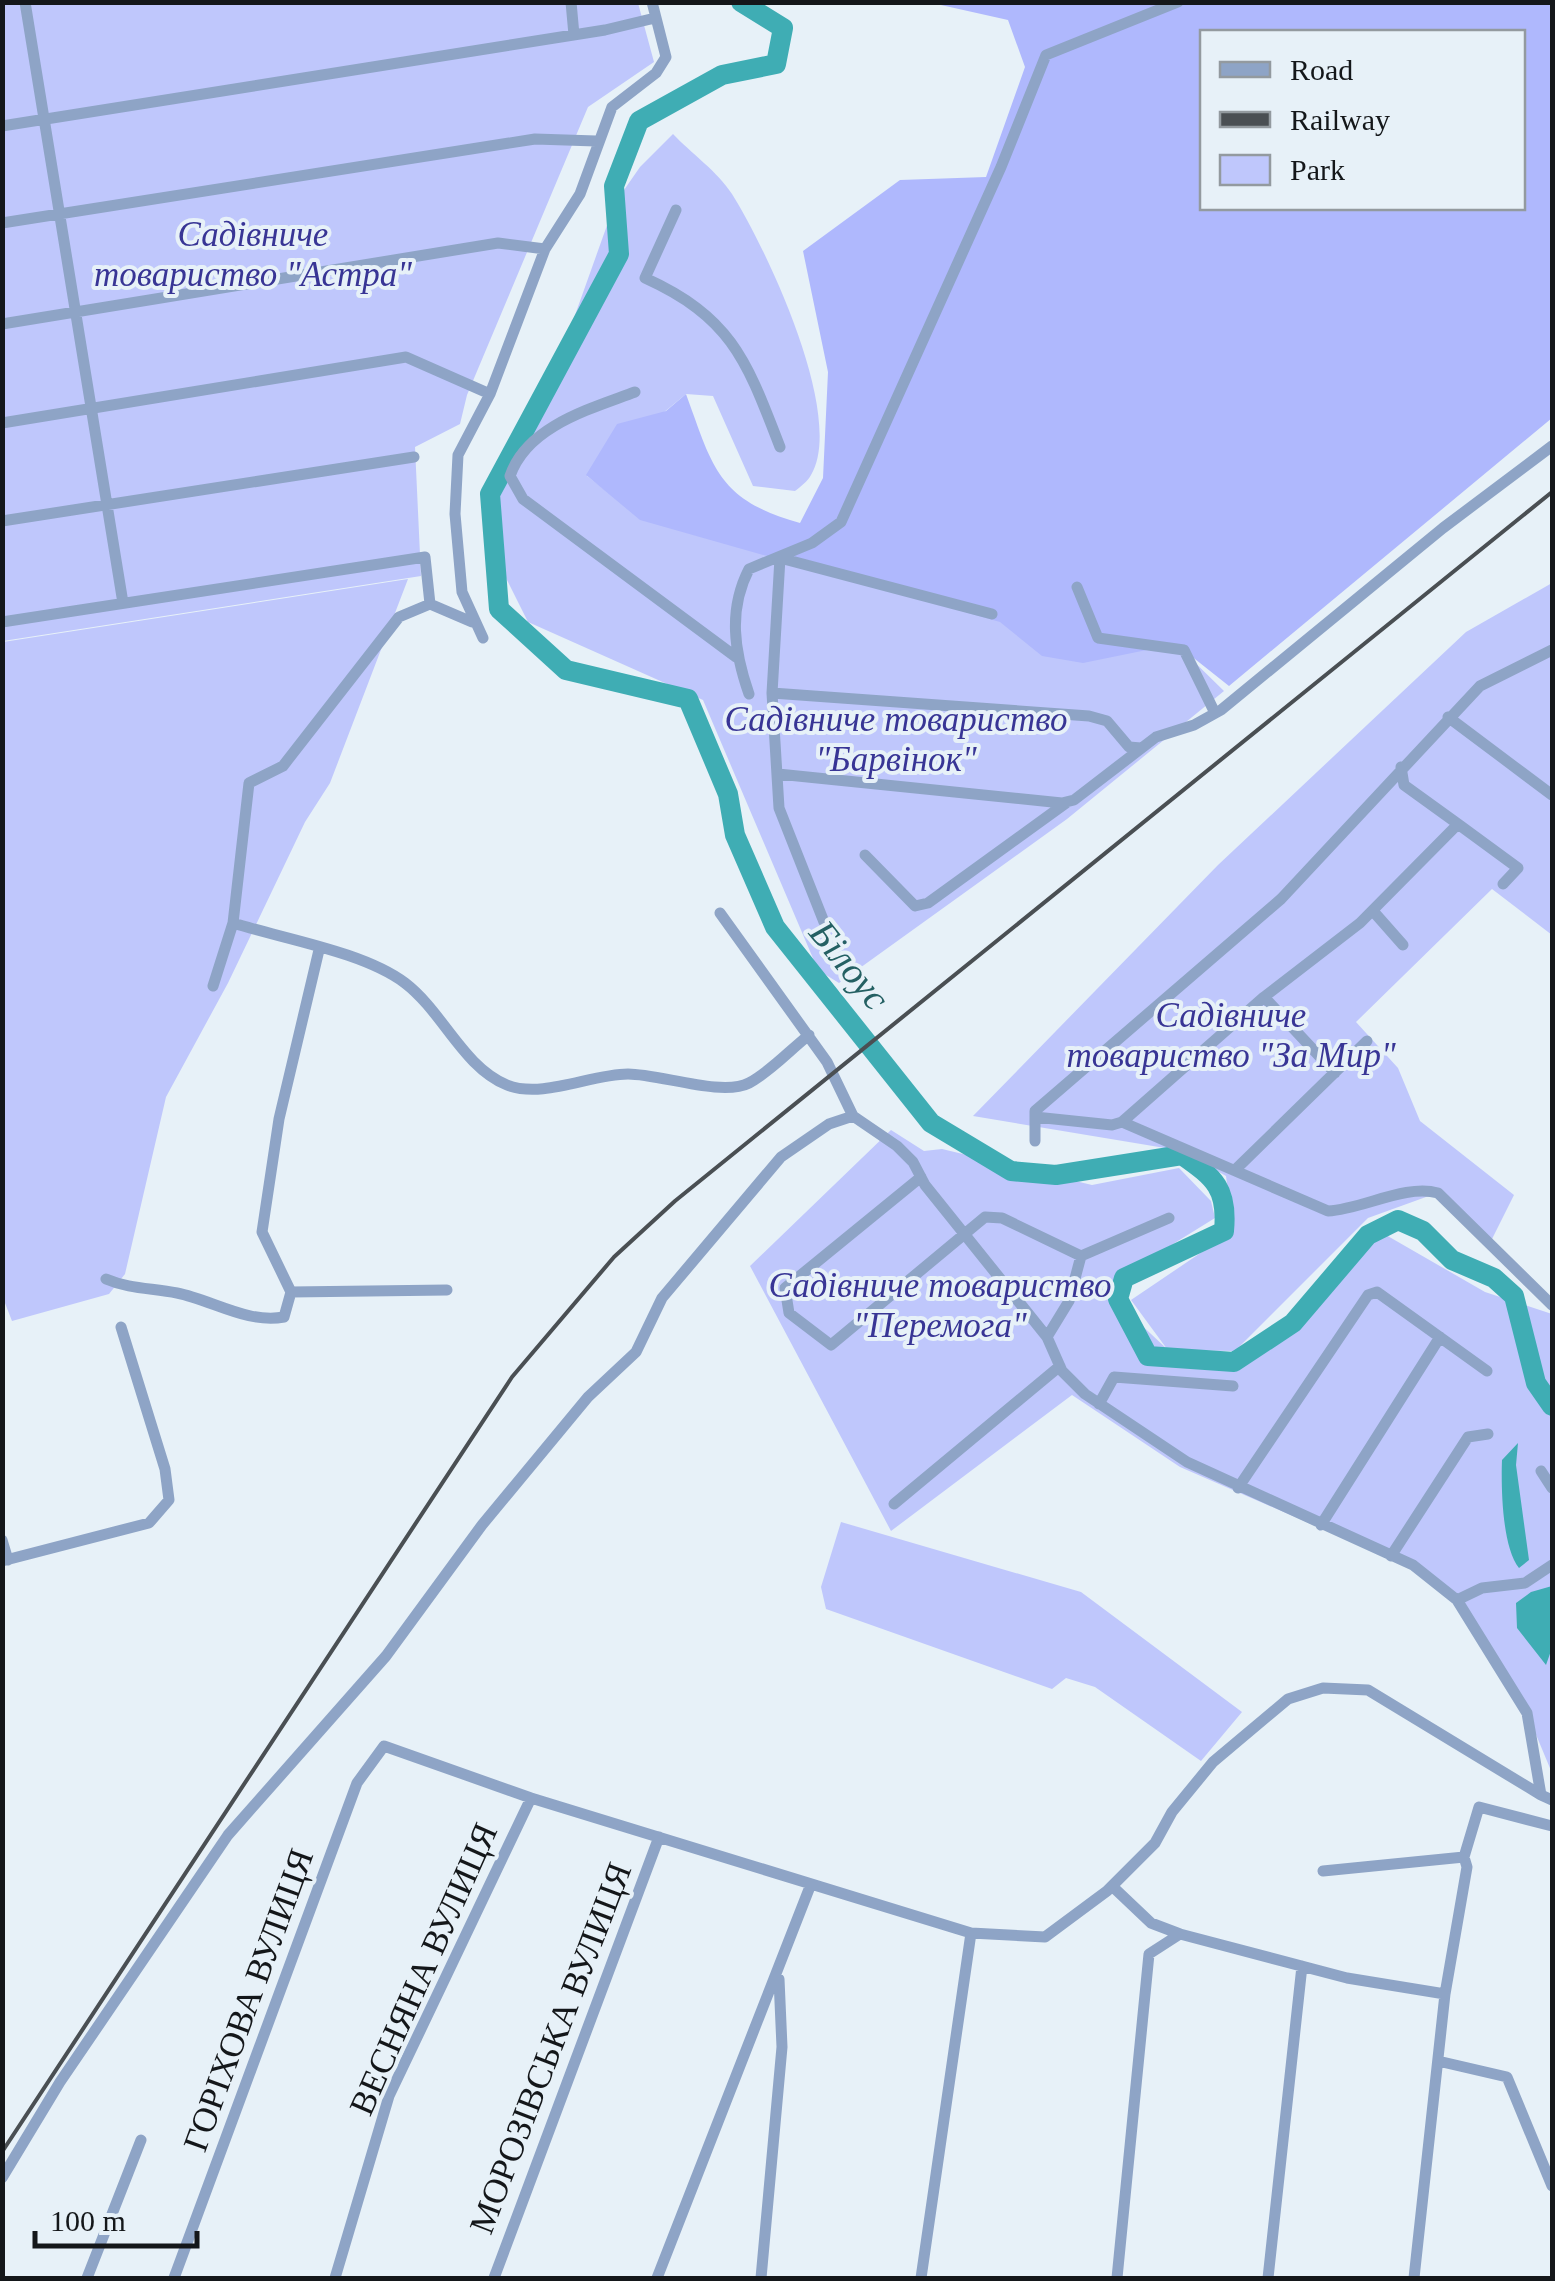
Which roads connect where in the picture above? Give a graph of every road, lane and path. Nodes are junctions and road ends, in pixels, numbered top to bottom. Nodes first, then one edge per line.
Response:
1 (25, 2) edge
2 (571, 2) edge
3 (652, 2) edge
4 (1178, 2) edge
5 (656, 18) junction
6 (574, 36) junction
7 (42, 120) junction
8 (2, 126) edge
9 (596, 142) junction
10 (676, 210) dead end
11 (59, 213) junction
12 (2, 223) edge
13 (545, 249) junction
14 (76, 312) junction
15 (2, 324) edge
16 (635, 392) dead end
17 (490, 394) junction
18 (93, 408) junction
19 (2, 423) edge
20 (1552, 446) edge
21 (780, 447) dead end
22 (414, 457) dead end
23 (105, 505) junction
24 (2, 521) edge
25 (780, 558) junction
26 (1077, 587) dead end
27 (123, 603) junction
28 (430, 604) junction
29 (992, 614) dead end
30 (2, 622) edge
31 (472, 622) junction
32 (483, 638) dead end
33 (1552, 650) edge
34 (736, 657) junction
35 (772, 693) junction
36 (749, 694) dead end
37 (1215, 713) junction
38 (1448, 717) junction
39 (1141, 748) junction
40 (1401, 768) junction
41 (778, 774) junction
42 (1552, 795) edge
43 (1066, 802) junction
44 (1458, 824) junction
45 (865, 855) dead end
46 (1502, 884) dead end
47 (1373, 910) junction
48 (720, 913) dead end
49 (233, 922) junction
50 (824, 922) dead end
51 (1403, 945) dead end
52 (319, 950) junction
53 (213, 986) dead end
54 (1264, 997) junction
55 (809, 1035) junction
56 (1367, 1042) dead end
57 (1335, 1072) junction
58 (853, 1116) junction
59 (1035, 1117) junction
60 (1122, 1122) junction
61 (1035, 1141) dead end
62 (1236, 1170) junction
63 (921, 1177) junction
64 (1170, 1218) dead end
65 (964, 1230) junction
66 (1081, 1256) junction
67 (106, 1279) dead end
68 (447, 1290) dead end
69 (292, 1292) junction
70 (1552, 1304) edge
71 (121, 1327) dead end
72 (1047, 1337) junction
73 (1440, 1337) junction
74 (1060, 1366) junction
75 (1487, 1371) dead end
76 (1234, 1386) dead end
77 (1100, 1404) junction
78 (1488, 1434) dead end
79 (1541, 1471) dead end
80 (1238, 1488) junction
81 (1552, 1488) edge
82 (894, 1504) dead end
83 (1322, 1525) junction
84 (2, 1540) edge
85 (1391, 1556) junction
86 (5, 1561) edge
87 (1552, 1565) edge
88 (1456, 1600) junction
89 (1547, 1797) edge
90 (531, 1798) junction
91 (1552, 1826) edge
92 (659, 1837) junction
93 (1464, 1858) junction
94 (1323, 1871) dead end
95 (811, 1884) junction
96 (1112, 1886) junction
97 (972, 1934) junction
98 (1180, 1934) junction
99 (1302, 1966) junction
100 (778, 1972) junction
101 (1445, 1994) junction
102 (1438, 2061) junction
103 (141, 2140) dead end
104 (2, 2178) edge
105 (1552, 2186) edge
106 (87, 2278) edge
107 (174, 2278) edge
108 (335, 2278) edge
109 (494, 2278) edge
110 (658, 2278) edge
111 (761, 2278) edge
112 (921, 2278) edge
113 (1117, 2278) edge
114 (1268, 2278) edge
115 (1414, 2278) edge

1 - 7 street
2 - 6 street
3 - 5 street
4 - 25 street
5 - 6 street
5 - 9 street
6 - 7 street
7 - 8 street
7 - 11 street
9 - 11 street
9 - 13 street
10 - 21 street
11 - 12 street
11 - 14 street
13 - 14 street
13 - 17 street
14 - 15 street
14 - 18 street
16 - 34 street
17 - 18 street
17 - 31 street
18 - 19 street
18 - 23 street
20 - 37 street
22 - 23 street
23 - 24 street
23 - 27 street
25 - 29 street
25 - 34 street
25 - 35 street
26 - 37 street
27 - 28 street
27 - 30 street
28 - 31 street
28 - 49 street
31 - 32 street
33 - 38 street
34 - 36 street
35 - 39 street
35 - 41 street
37 - 39 street
38 - 40 street
38 - 42 street
39 - 43 street
40 - 44 street
40 - 59 street
41 - 43 street
41 - 50 street
43 - 45 street
44 - 46 street
44 - 47 street
47 - 51 street
47 - 54 street
48 - 55 street
49 - 52 street
49 - 53 street
52 - 55 street
52 - 69 street
54 - 57 street
54 - 60 street
55 - 58 street
56 - 57 street
57 - 62 street
58 - 63 street
58 - 104 street
59 - 60 street
59 - 61 street
60 - 62 street
62 - 70 street
63 - 65 street
63 - 65 street
64 - 66 street
65 - 66 street
65 - 72 street
66 - 72 street
67 - 69 street
68 - 69 street
71 - 86 street
72 - 74 street
73 - 75 street
73 - 80 street
73 - 83 street
74 - 77 street
74 - 82 street
76 - 77 street
77 - 80 street
78 - 85 street
79 - 81 street
80 - 83 street
83 - 85 street
84 - 86 street
85 - 88 street
87 - 88 street
88 - 89 street
89 - 96 street
90 - 92 street
90 - 107 street, ГОРІХОВА ВУЛИЦЯ
90 - 108 street, ВЕСНЯНА ВУЛИЦЯ
91 - 93 street
92 - 95 street
92 - 109 street, МОРОЗІВСЬКА ВУЛИЦЯ
93 - 94 street
93 - 101 street
95 - 97 street
95 - 100 street
96 - 97 street
96 - 98 street
97 - 112 street
98 - 99 street
98 - 113 street
99 - 101 street
99 - 114 street
100 - 110 street
100 - 111 street
101 - 102 street
102 - 105 street
102 - 115 street
103 - 106 street

